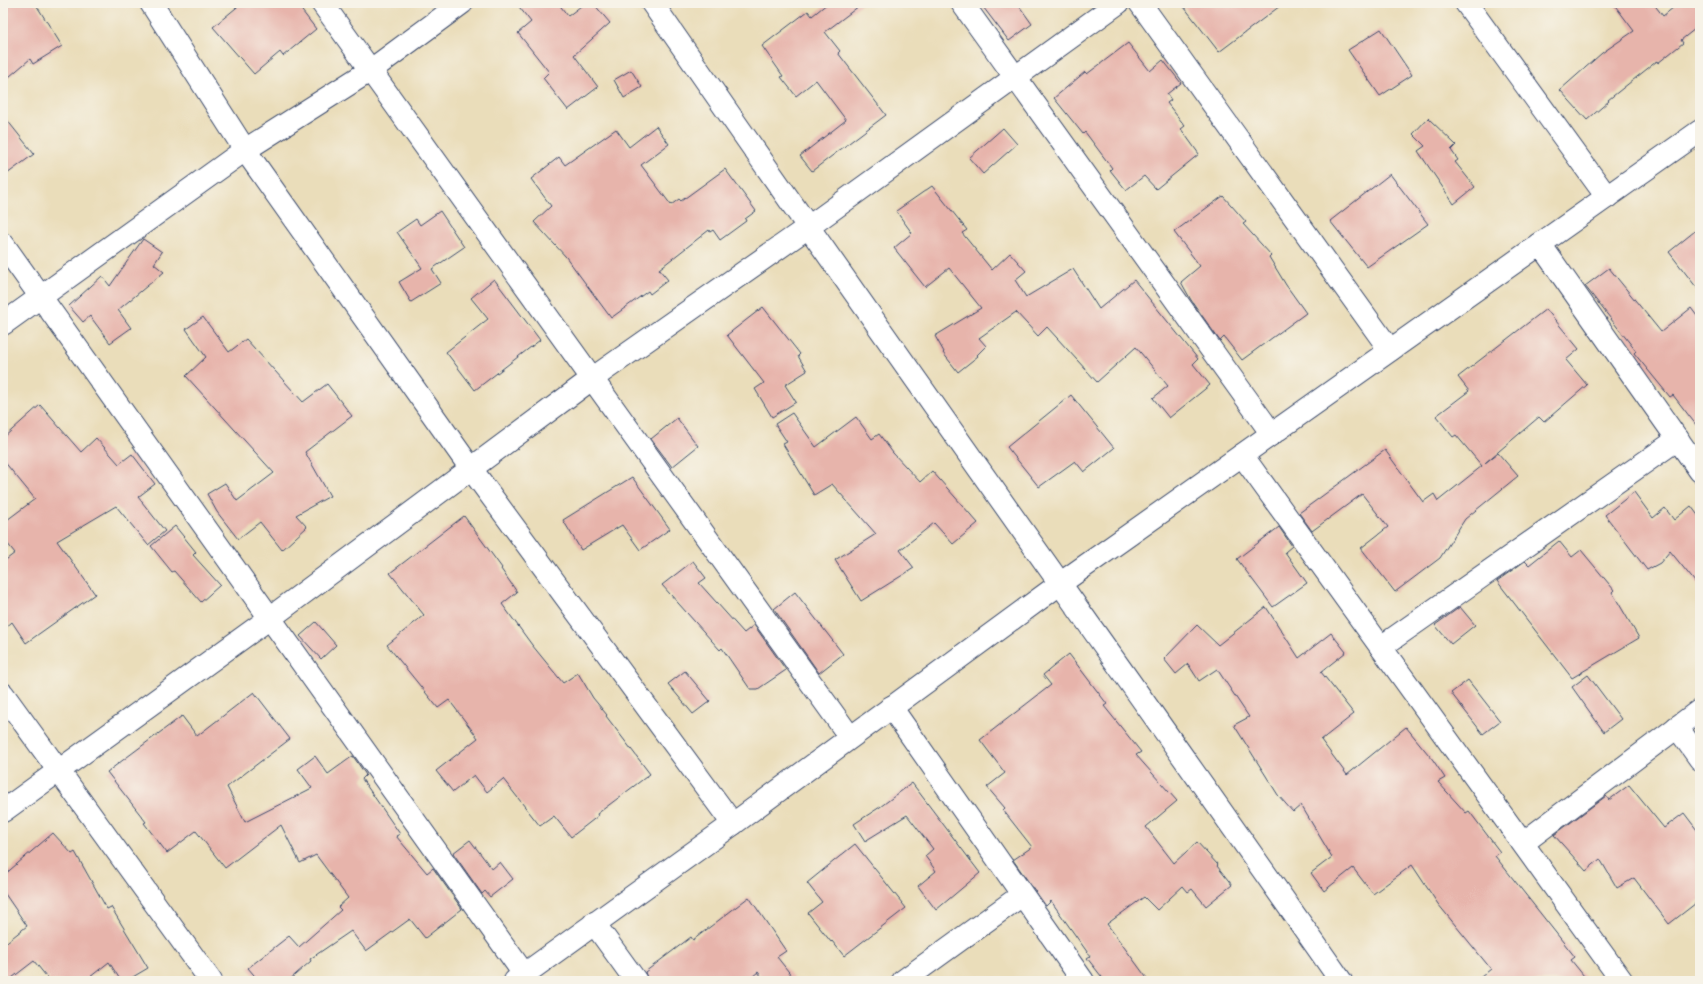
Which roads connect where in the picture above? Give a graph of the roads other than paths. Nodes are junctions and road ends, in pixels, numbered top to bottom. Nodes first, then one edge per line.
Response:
1 (151, 3) edge
2 (322, 3) edge
3 (462, 3) edge
4 (652, 3) edge
5 (962, 3) edge
6 (1118, 3) edge
7 (1140, 3) edge
8 (1466, 3) edge
9 (371, 70) junction
10 (1015, 78) junction
11 (1700, 131) edge
12 (245, 150) junction
13 (1607, 197) junction
14 (807, 228) junction
15 (3, 244) edge
16 (1540, 244) junction
17 (41, 297) junction
18 (3, 324) edge
19 (1390, 350) junction
20 (593, 378) junction
21 (1272, 434) junction
22 (1678, 439) junction
23 (1242, 455) junction
24 (472, 470) junction
25 (1700, 471) edge
26 (1061, 584) junction
27 (270, 618) junction
28 (1381, 647) junction
29 (3, 694) edge
30 (891, 707) junction
31 (1700, 710) edge
32 (1677, 727) junction
33 (850, 737) junction
34 (1700, 759) edge
35 (58, 772) junction
36 (3, 812) edge
37 (733, 824) junction
38 (1523, 843) junction
39 (1022, 894) junction
40 (594, 923) junction
41 (519, 977) edge
42 (211, 981) edge
43 (636, 981) edge
44 (903, 981) edge
45 (1083, 981) edge
46 (1341, 981) edge
47 (1622, 981) edge

1 - 12 street
2 - 9 street
3 - 9 street
4 - 14 street
5 - 10 street
6 - 10 street
7 - 19 street
8 - 13 street
9 - 12 street
9 - 20 street
10 - 14 street
10 - 21 street
11 - 13 street
12 - 17 street
12 - 24 street
13 - 16 street
14 - 20 street
14 - 26 street
15 - 17 street
16 - 19 street
16 - 22 street
17 - 18 street
17 - 27 street
19 - 21 street
20 - 24 street
20 - 33 street
21 - 23 street
22 - 25 street
22 - 28 street
23 - 26 street
23 - 28 street
24 - 27 street
24 - 37 street
26 - 30 street
26 - 46 street
27 - 35 street
27 - 41 street
28 - 38 street
29 - 35 street
30 - 33 street
30 - 39 street
31 - 32 street
32 - 34 street
32 - 38 street
33 - 37 street
35 - 36 street
35 - 42 street
37 - 40 street
38 - 47 street
39 - 44 street
39 - 45 street
40 - 41 street
40 - 43 street

